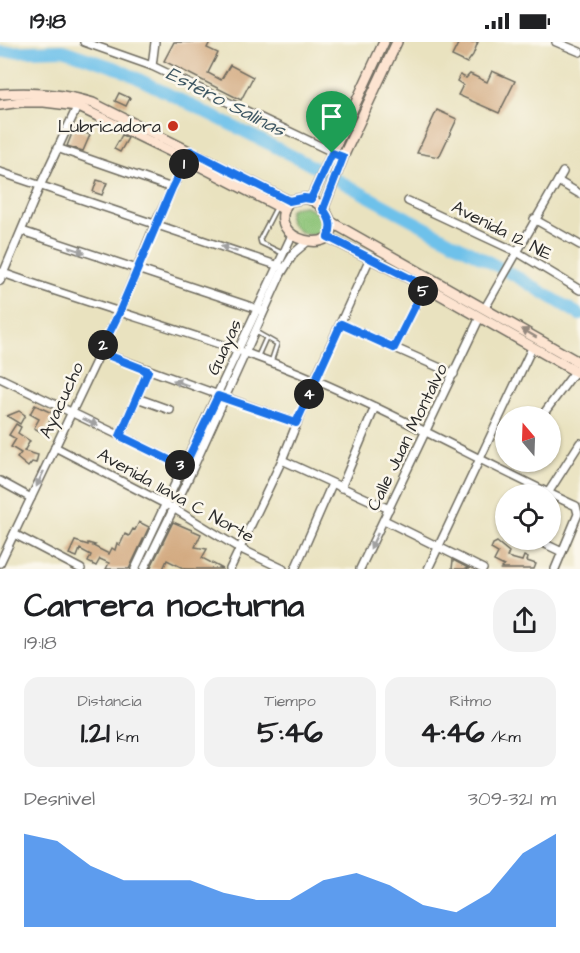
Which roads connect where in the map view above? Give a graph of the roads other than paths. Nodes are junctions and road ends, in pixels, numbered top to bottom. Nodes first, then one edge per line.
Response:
1 (84, 42) edge
2 (155, 42) edge
3 (384, 42) edge
4 (397, 42) edge
5 (556, 42) edge
6 (580, 52) edge
7 (152, 66) junction
8 (0, 94) edge
9 (79, 103) junction
10 (0, 105) edge
11 (57, 148) junction
12 (332, 153) junction
13 (189, 155) junction
14 (343, 157) junction
15 (0, 172) edge
16 (563, 172) dead end
17 (558, 181) junction
18 (40, 186) junction
19 (172, 188) junction
20 (580, 194) edge
21 (311, 199) junction
22 (289, 201) junction
23 (408, 201) dead end
24 (280, 208) junction
25 (323, 209) junction
26 (534, 219) junction
27 (331, 222) junction
28 (155, 224) junction
29 (22, 231) junction
30 (292, 235) junction
31 (328, 237) junction
32 (307, 242) junction
33 (580, 245) edge
34 (517, 252) junction
35 (283, 254) junction
36 (370, 258) junction
37 (281, 266) junction
38 (137, 270) junction
39 (2, 272) edge
40 (0, 281) edge
41 (425, 286) junction
42 (580, 290) edge
43 (485, 308) junction
44 (261, 310) junction
45 (119, 313) junction
46 (480, 317) junction
47 (341, 324) junction
48 (254, 331) junction
49 (266, 337) junction
50 (394, 348) junction
51 (532, 348) junction
52 (100, 352) junction
53 (241, 352) junction
54 (257, 358) junction
55 (270, 364) junction
56 (579, 368) edge
57 (148, 371) junction
58 (454, 374) junction
59 (0, 378) edge
60 (314, 381) junction
61 (221, 397) junction
62 (137, 398) junction
63 (550, 406) edge
64 (375, 407) junction
65 (170, 410) dead end
66 (70, 413) junction
67 (296, 423) junction
68 (427, 432) junction
69 (120, 436) junction
70 (580, 443) edge
71 (55, 447) junction
72 (480, 459) junction
73 (282, 460) junction
74 (495, 466) edge
75 (184, 467) junction
76 (192, 470) junction
77 (506, 472) edge
78 (0, 481) edge
79 (332, 484) junction
80 (530, 484) edge
81 (554, 484) edge
82 (341, 488) junction
83 (31, 498) junction
84 (561, 499) edge
85 (170, 506) junction
86 (389, 508) junction
87 (384, 520) junction
88 (14, 534) junction
89 (239, 548) junction
90 (438, 548) junction
91 (558, 550) edge
92 (562, 552) junction
93 (0, 563) edge
94 (81, 569) edge
95 (135, 569) edge
96 (144, 569) edge
97 (230, 569) edge
98 (284, 569) edge
99 (295, 569) edge
100 (360, 569) edge
101 (428, 569) edge
102 (483, 569) edge
103 (555, 569) edge

1 - 7 street
2 - 7 street
3 - 12 main road
4 - 14 main road
5 - 6 street
7 - 12 street
8 - 9 main road
9 - 10 main road
9 - 11 street
9 - 13 main road
11 - 18 street
11 - 19 street
12 - 14 street
12 - 21 main road
13 - 19 street, Ayacucho
13 - 22 main road
13 - 24 main road
14 - 25 main road
15 - 18 street
16 - 17 street
17 - 20 street
17 - 26 street
18 - 28 street
18 - 29 street
19 - 28 street, Ayacucho
21 - 22 main road
21 - 25 main road
22 - 24 main road
23 - 34 street, Avenida 12 NE
24 - 30 main road
24 - 35 lane
25 - 27 main road
26 - 33 street
26 - 34 street
27 - 31 main road
27 - 43 main road
37 -> 28 street
28 - 38 street, Ayacucho
29 -> 38 street
29 - 39 street
30 - 32 main road
30 - 35 street, Guayas
31 - 32 main road
31 - 36 main road
32 - 37 street, Guayas
34 - 42 street, Avenida 12 NE
34 - 43 street
35 - 37 street, Guayas
36 - 41 main road
36 - 47 street
37 - 44 street, Guayas
38 - 44 street
38 - 45 street, Ayacucho
39 - 40 street
39 - 45 street
41 - 46 main road
41 - 50 street
56 -> 43 main road
44 - 48 street, Guayas
44 - 53 street, Guayas
45 - 52 street, Ayacucho
45 - 53 street
46 - 51 main road
46 - 58 street, Calle Juan Montalvo
47 - 50 street
47 - 60 street
48 - 49 lane
48 - 53 street, Guayas
49 - 54 lane
49 - 55 lane
50 - 58 street
51 - 56 main road
51 - 72 street
52 - 57 street
52 - 66 street, Ayacucho
53 - 54 street
53 - 61 street, Guayas
54 - 55 street
55 - 60 street
56 - 63 street
61 -> 57 street
57 - 62 street
58 - 68 street, Calle Juan Montalvo
59 - 66 street
60 - 64 street
60 - 67 street
61 - 67 street
61 - 75 street, Guayas
61 - 76 street, Guayas
62 - 65 street
62 - 69 street
64 - 68 street
64 - 82 street
66 -> 69 street
66 - 71 street, Ayacucho
67 - 73 street
68 - 72 street
68 - 86 street, Calle Juan Montalvo
69 - 75 street
70 - 81 street
71 -> 83 street, Ayacucho
71 - 85 street, Avenida 11ava C Norte
72 - 74 street
72 - 90 street
73 - 79 street
73 - 89 street
75 - 76 street
75 - 85 street, Guayas
76 - 85 street, Guayas
77 - 80 street
78 - 83 street
79 - 82 street
79 - 99 street
82 - 86 street
83 - 88 street, Ayacucho
84 - 92 street
85 - 89 street, Avenida 11ava C Norte
85 - 95 street, Guayas
85 - 96 street, Guayas
86 - 87 street, Calle Juan Montalvo
87 - 90 street
87 -> 100 street, Calle Juan Montalvo
88 - 93 street, Ayacucho
88 - 94 street
89 - 97 street
89 - 98 street, Avenida 11ava C Norte
90 - 101 street
90 - 102 street
91 - 92 street
92 - 103 street

